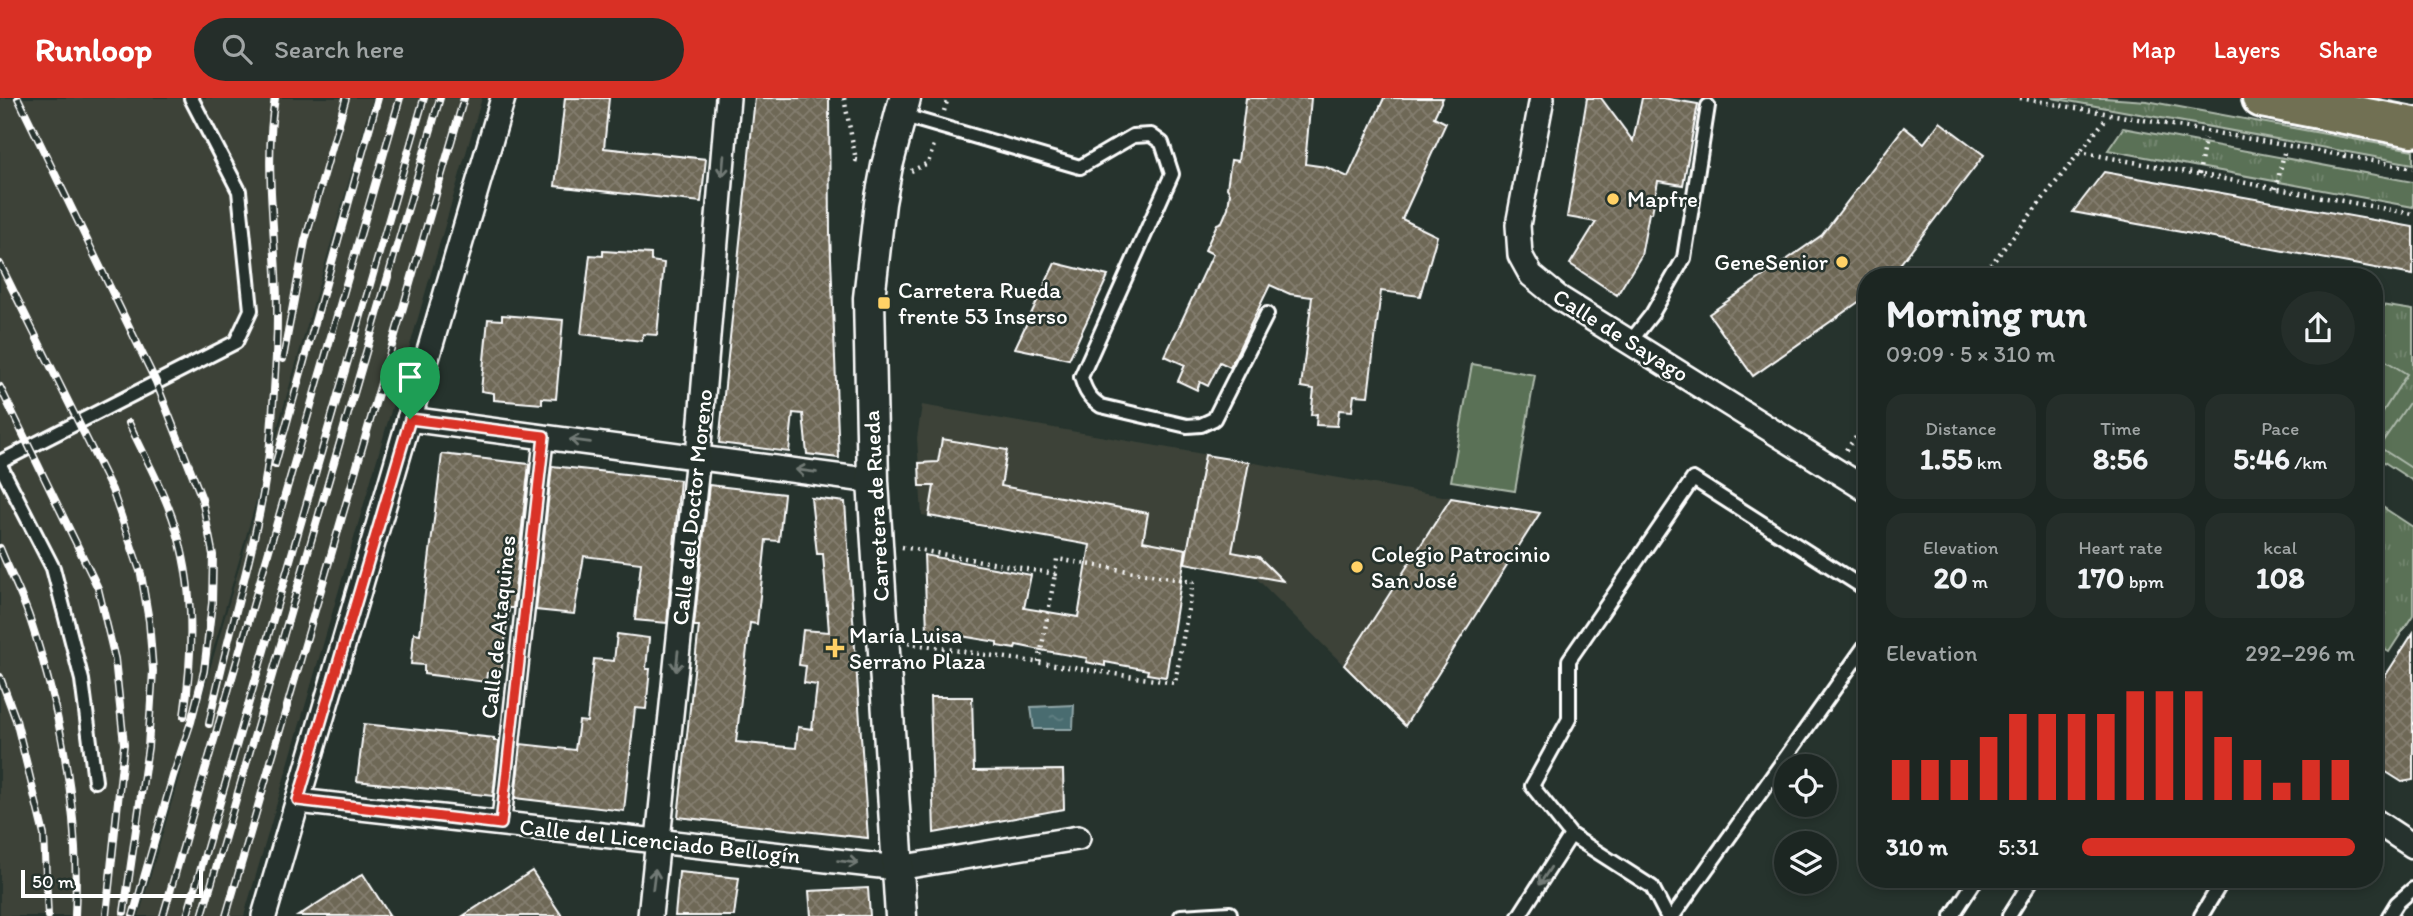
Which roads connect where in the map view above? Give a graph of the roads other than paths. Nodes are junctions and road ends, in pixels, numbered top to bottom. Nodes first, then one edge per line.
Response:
1 (191, 98) edge
2 (503, 98) edge
3 (728, 98) edge
4 (1542, 98) edge
5 (2262, 98) edge
6 (1708, 106) dead end
7 (903, 107) edge
8 (2413, 127) edge
9 (1267, 314) dead end
10 (1630, 342) junction
11 (410, 419) junction
12 (544, 436) junction
13 (698, 456) junction
14 (0, 463) edge
15 (873, 481) junction
16 (1858, 484) edge
17 (1858, 584) edge
18 (1858, 656) edge
19 (95, 780) dead end
20 (298, 800) junction
21 (501, 824) junction
22 (2383, 826) edge
23 (1571, 835) junction
24 (1078, 838) dead end
25 (659, 842) junction
26 (2413, 846) edge
27 (898, 868) junction
28 (1970, 888) edge
29 (2027, 888) edge
30 (2218, 888) edge
31 (2413, 888) edge
32 (264, 916) edge
33 (650, 916) edge
34 (901, 916) edge
35 (1181, 916) edge
36 (1230, 916) edge
37 (1519, 916) edge
38 (1667, 916) edge
39 (1673, 916) edge
40 (1952, 916) edge
41 (2009, 916) edge
42 (2201, 916) edge
43 (2389, 916) edge

1 - 14 lane
2 - 11 street
3 -> 13 street, Calle del Doctor Moreno
4 - 10 street, Calle de Sayago
5 - 8 highway
6 - 10 lane
7 - 9 lane
7 - 15 street, Carretera de Rueda
10 - 16 street, Calle de Sayago
11 - 12 street
11 - 20 street
13 -> 12 street
12 - 21 street, Calle de Ataquines
15 -> 13 street
13 -> 25 street, Calle del Doctor Moreno
14 - 19 lane
15 - 27 street, Carretera de Rueda
17 - 23 lane
18 - 39 lane
20 - 21 street, Calle del Licenciado Bellogín
20 - 32 street
21 - 25 street, Calle del Licenciado Bellogín
22 - 26 street
23 -> 37 lane
23 - 38 lane
24 - 27 street, Calle del Licenciado Bellogín
25 -> 27 street, Calle del Licenciado Bellogín
33 -> 25 street, Calle del Doctor Moreno
27 - 34 street, Carretera de Rueda
28 - 40 lane
29 - 41 lane
30 - 42 lane
31 - 43 lane
35 - 36 lane

